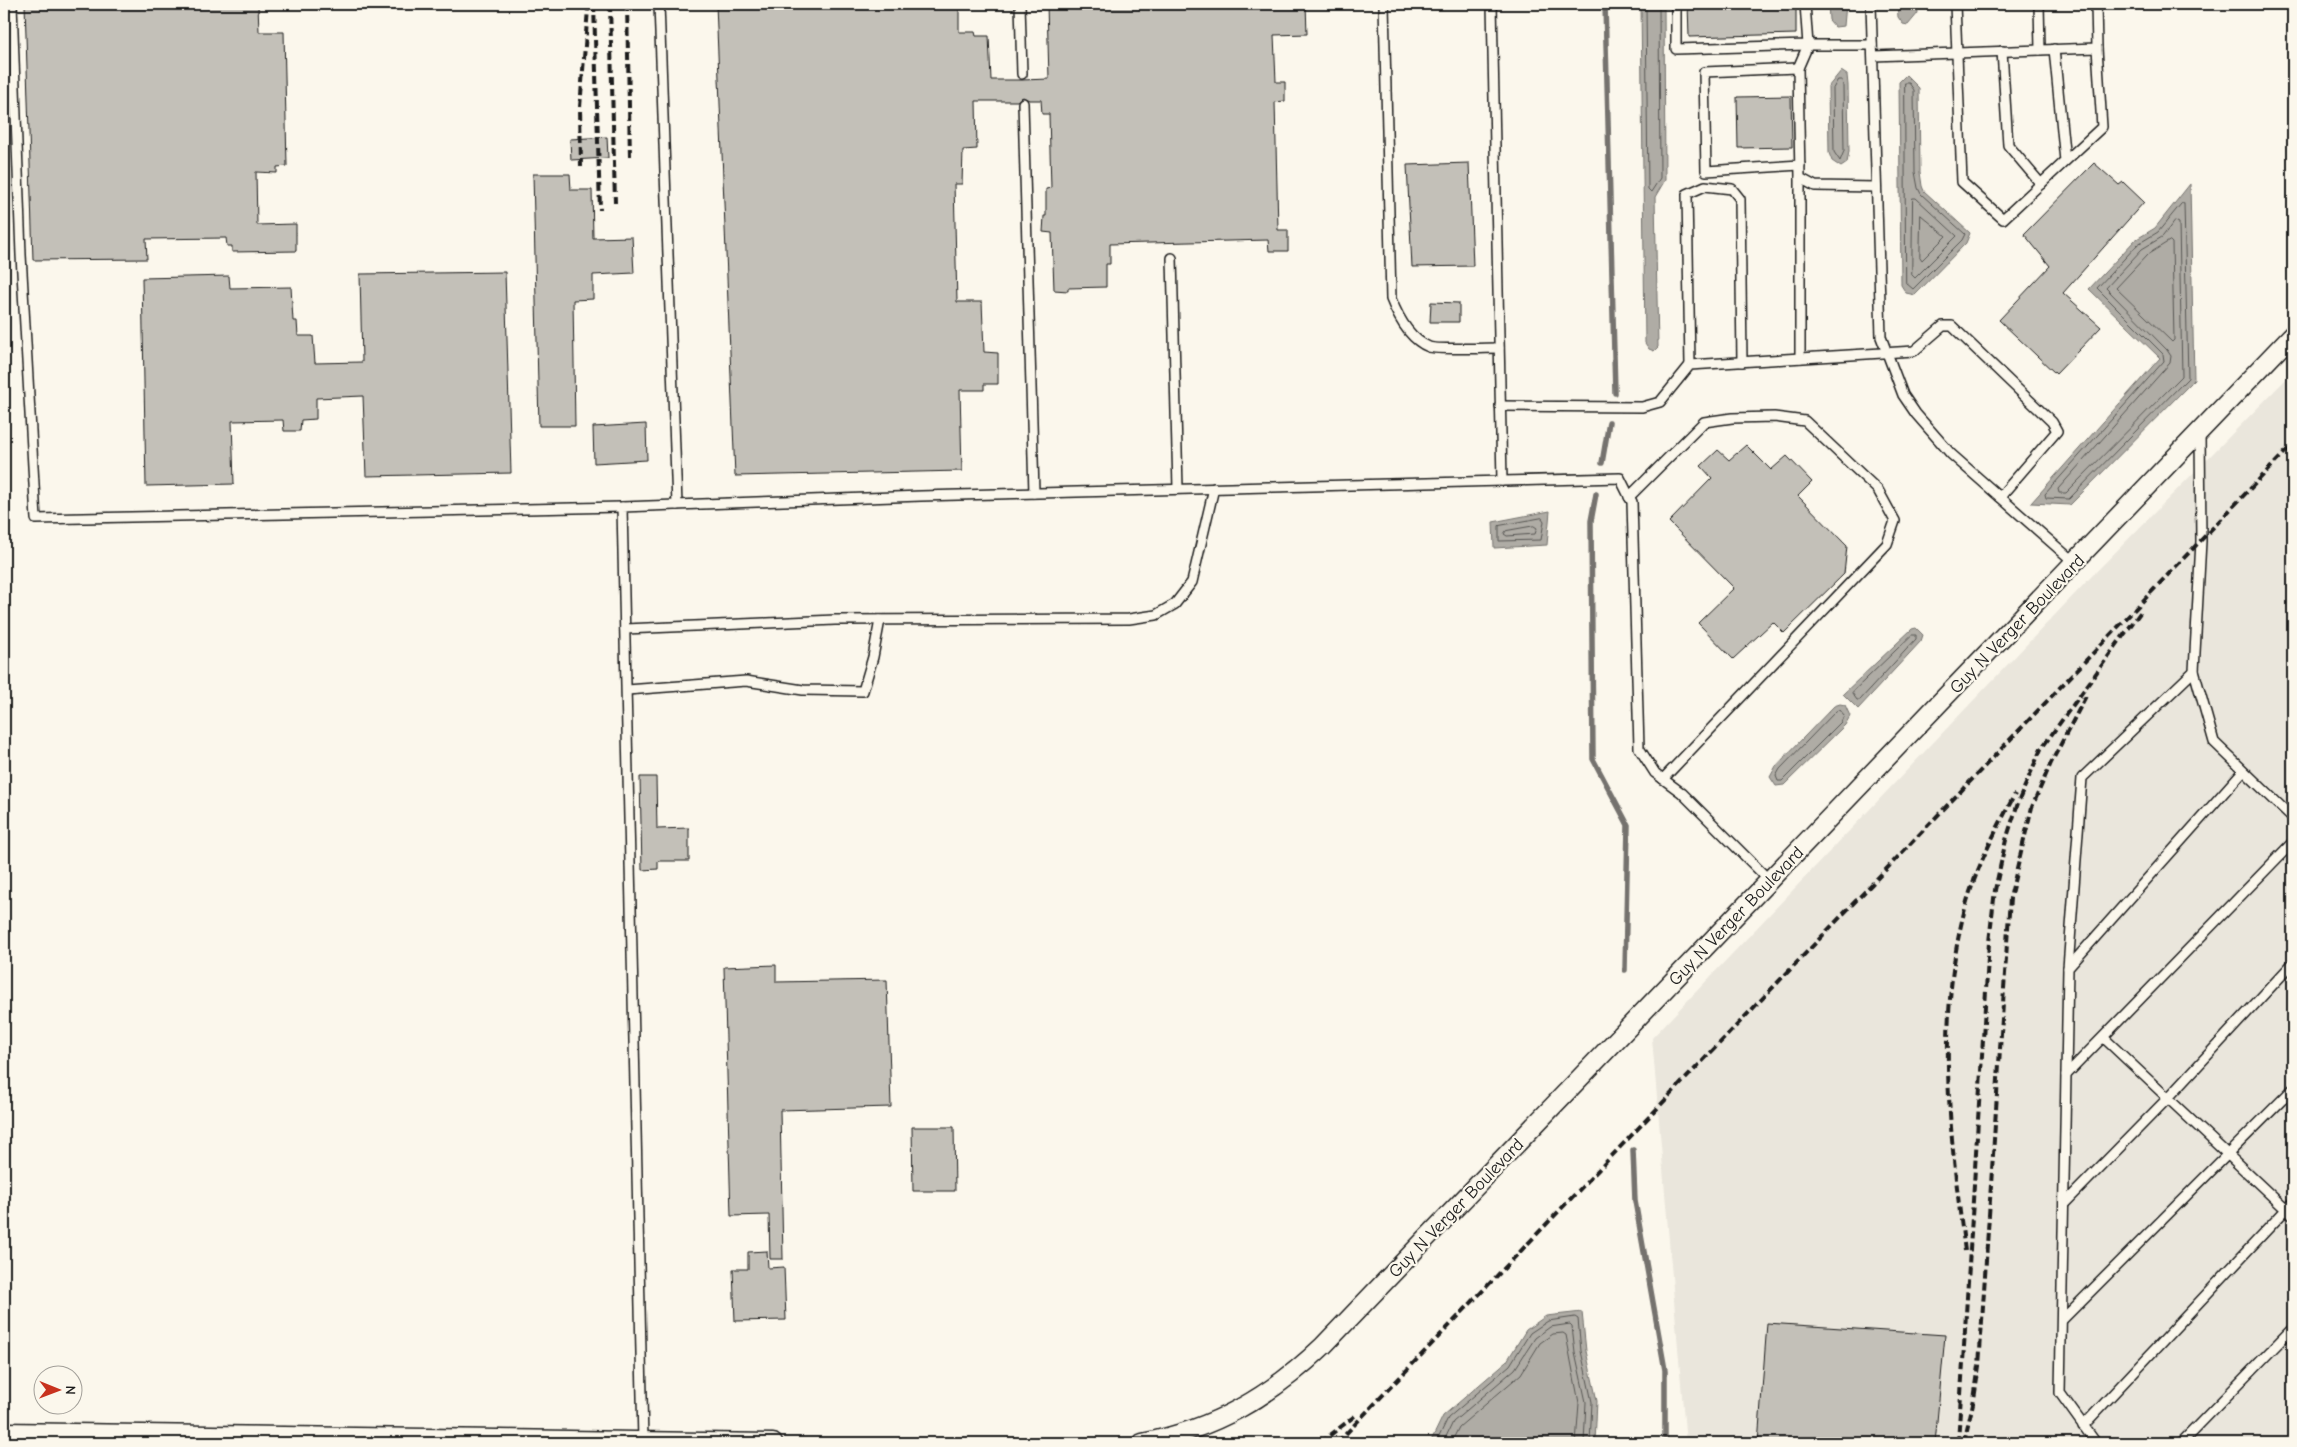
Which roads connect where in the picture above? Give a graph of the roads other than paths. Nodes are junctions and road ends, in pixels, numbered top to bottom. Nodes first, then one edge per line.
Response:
1 (12, 4) edge
2 (659, 4) edge
3 (1020, 4) edge
4 (1384, 4) edge
5 (1492, 4) edge
6 (1676, 4) edge
7 (1805, 4) edge
8 (1871, 4) edge
9 (1955, 4) edge
10 (2039, 4) edge
11 (2096, 4) edge
12 (1808, 45) junction
13 (1872, 45) junction
14 (2097, 48) junction
15 (2054, 49) junction
16 (2040, 50) junction
17 (2002, 51) junction
18 (1957, 53) junction
19 (1873, 56) junction
20 (1798, 68) junction
21 (1022, 74) dead end
22 (1023, 103) dead end
23 (2065, 161) junction
24 (1800, 165) junction
25 (1800, 178) junction
26 (2042, 184) junction
27 (1876, 186) junction
28 (1172, 258) dead end
29 (2293, 334) edge
30 (1499, 348) junction
31 (1886, 353) junction
32 (1800, 358) junction
33 (1742, 362) junction
34 (1690, 365) junction
35 (1500, 406) junction
36 (2200, 433) junction
37 (1502, 481) junction
38 (1214, 488) junction
39 (1178, 489) junction
40 (1034, 493) junction
41 (1629, 497) junction
42 (2000, 497) junction
43 (677, 505) junction
44 (622, 507) junction
45 (2075, 563) junction
46 (880, 620) junction
47 (625, 629) junction
48 (2194, 671) junction
49 (626, 690) junction
50 (2243, 771) junction
51 (1663, 779) junction
52 (2293, 818) edge
53 (2293, 842) edge
54 (1770, 881) junction
55 (2293, 963) edge
56 (2068, 968) junction
57 (2104, 1038) junction
58 (2066, 1075) junction
59 (2293, 1089) edge
60 (2168, 1098) junction
61 (2229, 1156) junction
62 (2293, 1202) edge
63 (2064, 1204) junction
64 (2286, 1210) junction
65 (2293, 1216) edge
66 (2062, 1320) junction
67 (2293, 1328) edge
68 (2083, 1426) junction
69 (4, 1432) edge
70 (315, 1440) edge
71 (1178, 1440) edge
72 (644, 1441) junction
73 (773, 1443) edge
74 (1142, 1443) edge
75 (2096, 1443) edge
76 (2182, 1443) edge

1 - 44 lane
2 - 43 lane
3 - 21 lane
4 - 30 lane
5 - 30 lane
6 - 12 lane
7 - 12 lane
8 - 13 lane
9 - 18 lane
10 - 16 lane
11 - 14 lane
12 - 13 lane
12 - 20 lane
13 - 19 lane
14 - 15 lane
14 - 23 lane
15 - 16 lane
15 - 23 lane
16 - 17 lane
17 - 18 lane
17 - 26 lane
18 - 19 lane
18 - 26 lane
19 - 27 lane
20 - 24 lane
20 - 24 lane
22 - 40 lane
23 - 26 lane
24 - 25 lane
25 - 27 lane
25 - 32 lane
27 - 31 lane
28 - 39 lane
29 - 36 street, Guy N Verger Boulevard
30 - 35 lane
31 - 32 lane
31 - 42 lane
31 - 42 lane
32 - 33 lane
33 - 34 lane
33 - 34 lane
34 - 35 lane
35 - 37 lane
36 - 45 street, Guy N Verger Boulevard
36 - 48 lane
37 - 38 lane
37 - 41 lane
38 - 39 lane
38 - 46 lane
39 - 40 lane
40 - 43 lane
41 - 51 lane
41 - 51 lane
42 - 45 lane
43 - 44 lane
44 - 47 lane
45 - 54 street, Guy N Verger Boulevard
46 - 47 lane
46 - 49 lane
47 - 49 lane
48 - 50 lane
48 - 56 lane
49 - 72 lane
50 - 52 lane
50 - 56 lane
51 - 54 lane
53 - 57 lane
54 - 71 street, Guy N Verger Boulevard
55 - 60 lane
56 - 58 lane
57 - 58 lane
57 - 60 lane
58 - 63 lane
59 - 61 lane
60 - 61 lane
60 - 63 lane
61 - 64 lane
61 - 66 lane
62 - 64 lane
63 - 66 lane
64 - 65 lane
64 - 68 lane
66 - 68 lane
67 - 76 lane
68 - 75 lane
69 - 70 street
70 - 72 street
71 - 74 street, Guy N Verger Boulevard
72 - 73 street

